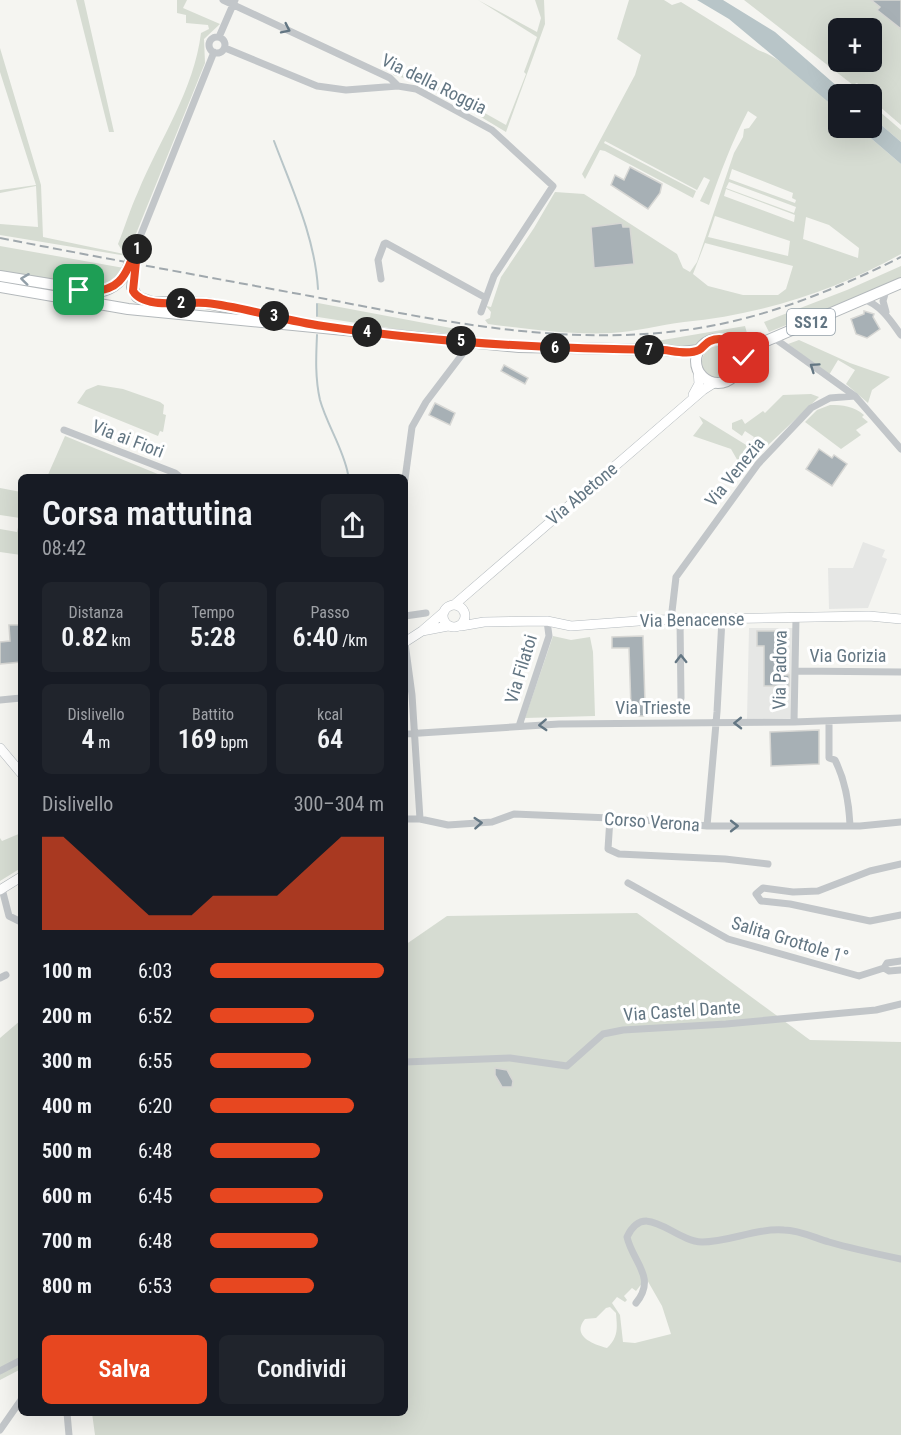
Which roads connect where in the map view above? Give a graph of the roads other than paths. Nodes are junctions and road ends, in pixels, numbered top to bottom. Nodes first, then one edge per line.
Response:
1 (223, 0) edge
2 (234, 2) edge
3 (219, 37) junction
4 (225, 48) junction
5 (214, 52) junction
6 (398, 86) junction
7 (138, 242) junction
8 (0, 276) edge
9 (381, 279) dead end
10 (901, 283) edge
11 (0, 287) edge
12 (886, 290) junction
13 (486, 298) junction
14 (863, 300) junction
15 (481, 312) dead end
16 (888, 317) junction
17 (321, 326) junction
18 (901, 335) edge
19 (774, 338) junction
20 (759, 344) junction
21 (733, 345) junction
22 (464, 352) dead end
23 (697, 360) junction
24 (741, 363) junction
25 (714, 383) junction
26 (855, 396) junction
27 (691, 400) junction
28 (64, 430) dead end
29 (901, 449) edge
30 (177, 474) edge
31 (406, 474) edge
32 (472, 588) junction
33 (453, 605) junction
34 (444, 612) junction
35 (426, 613) dead end
36 (465, 613) junction
37 (408, 616) edge
38 (796, 618) junction
39 (722, 619) junction
40 (901, 619) edge
41 (676, 620) junction
42 (547, 621) junction
43 (484, 622) junction
44 (448, 626) junction
45 (461, 626) junction
46 (422, 631) junction
47 (408, 641) edge
48 (408, 670) edge
49 (795, 671) junction
50 (901, 672) edge
51 (18, 698) edge
52 (681, 698) dead end
53 (2, 699) edge
54 (901, 718) edge
55 (829, 721) junction
56 (794, 722) junction
57 (716, 723) junction
58 (519, 726) junction
59 (408, 734) edge
60 (415, 734) junction
61 (0, 748) edge
62 (18, 769) edge
63 (610, 818) junction
64 (408, 819) edge
65 (420, 819) junction
66 (901, 822) edge
67 (850, 825) junction
68 (707, 826) junction
69 (768, 864) dead end
70 (901, 864) edge
71 (18, 879) edge
72 (628, 883) dead end
73 (1, 889) edge
74 (901, 915) edge
75 (18, 920) edge
76 (901, 961) edge
77 (884, 968) junction
78 (901, 970) edge
79 (901, 1004) edge
80 (408, 1062) edge
81 (901, 1259) edge
82 (636, 1303) dead end
83 (18, 1362) edge
84 (0, 1371) edge
85 (18, 1404) edge
86 (67, 1416) edge
87 (0, 1430) edge
88 (69, 1435) edge

1 - 2 street, Via della Roggia
2 - 3 street
2 -> 6 street, Via della Roggia
3 - 4 street
3 - 5 street
4 - 5 street
4 - 6 street
5 - 7 street
6 - 13 street, Via della Roggia
7 -> 8 main road
7 - 17 main road
9 - 13 street
10 - 12 main road, SS12
11 - 17 main road
12 - 14 main road, SS12
12 - 16 street
13 - 15 street, Via della Roggia
14 - 16 street
14 - 19 main road, SS12
16 - 18 street
17 - 23 main road
19 - 20 main road, SS12
26 -> 19 street
20 - 21 main road, SS12
20 - 24 main road, SS12
21 - 23 main road, SS12
21 - 24 main road
22 - 31 street
23 - 25 main road
23 - 27 main road
24 - 25 main road, SS12
25 - 27 main road, SS12
26 - 29 street
26 - 41 street, Via Venezia
27 - 32 main road, Via Abetone / SS12
28 - 30 street, Via ai Fiori
32 - 33 main road, SS12
32 - 36 main road
33 - 34 main road, SS12
33 - 36 main road
34 - 44 main road
34 - 46 main road, SS12
35 - 37 street
36 - 43 main road, Via Benacense
36 - 45 main road
38 - 39 main road, Via Benacense
38 - 40 main road, Via Benacense
38 - 49 street, Via Padova
39 - 41 main road, Via Benacense
39 - 57 street
41 - 42 main road, Via Benacense
52 -> 41 street, Via Venezia
42 - 43 main road, Via Benacense
42 - 58 street, Via Filatoi
43 - 45 main road, Via Benacense
44 - 45 main road, SS12
44 - 46 main road, SS12
46 - 47 main road, SS12
48 - 60 street
49 - 50 street, Via Gorizia
49 - 56 street, Via Padova
51 - 53 street
54 - 55 street, Via Trieste
55 - 56 street, Via Trieste
55 - 67 street
56 -> 57 street, Via Trieste
57 -> 58 street, Via Trieste
57 - 68 street
58 - 60 street, Via Trieste
59 - 60 street, Via Trieste
60 - 65 street
61 - 62 main road
65 -> 63 street, Corso Verona
63 - 68 street, Corso Verona
63 - 69 street
64 - 65 street, Corso Verona
66 - 67 street, Corso Verona
68 -> 67 street, Corso Verona
70 - 74 street
71 - 73 main road
72 - 77 street, Salita Grottole 1°
73 - 75 street
76 - 77 street
77 - 78 street
79 - 80 street, Via Castel Dante
81 - 82 street
83 - 84 street
85 - 87 street
86 - 88 street

